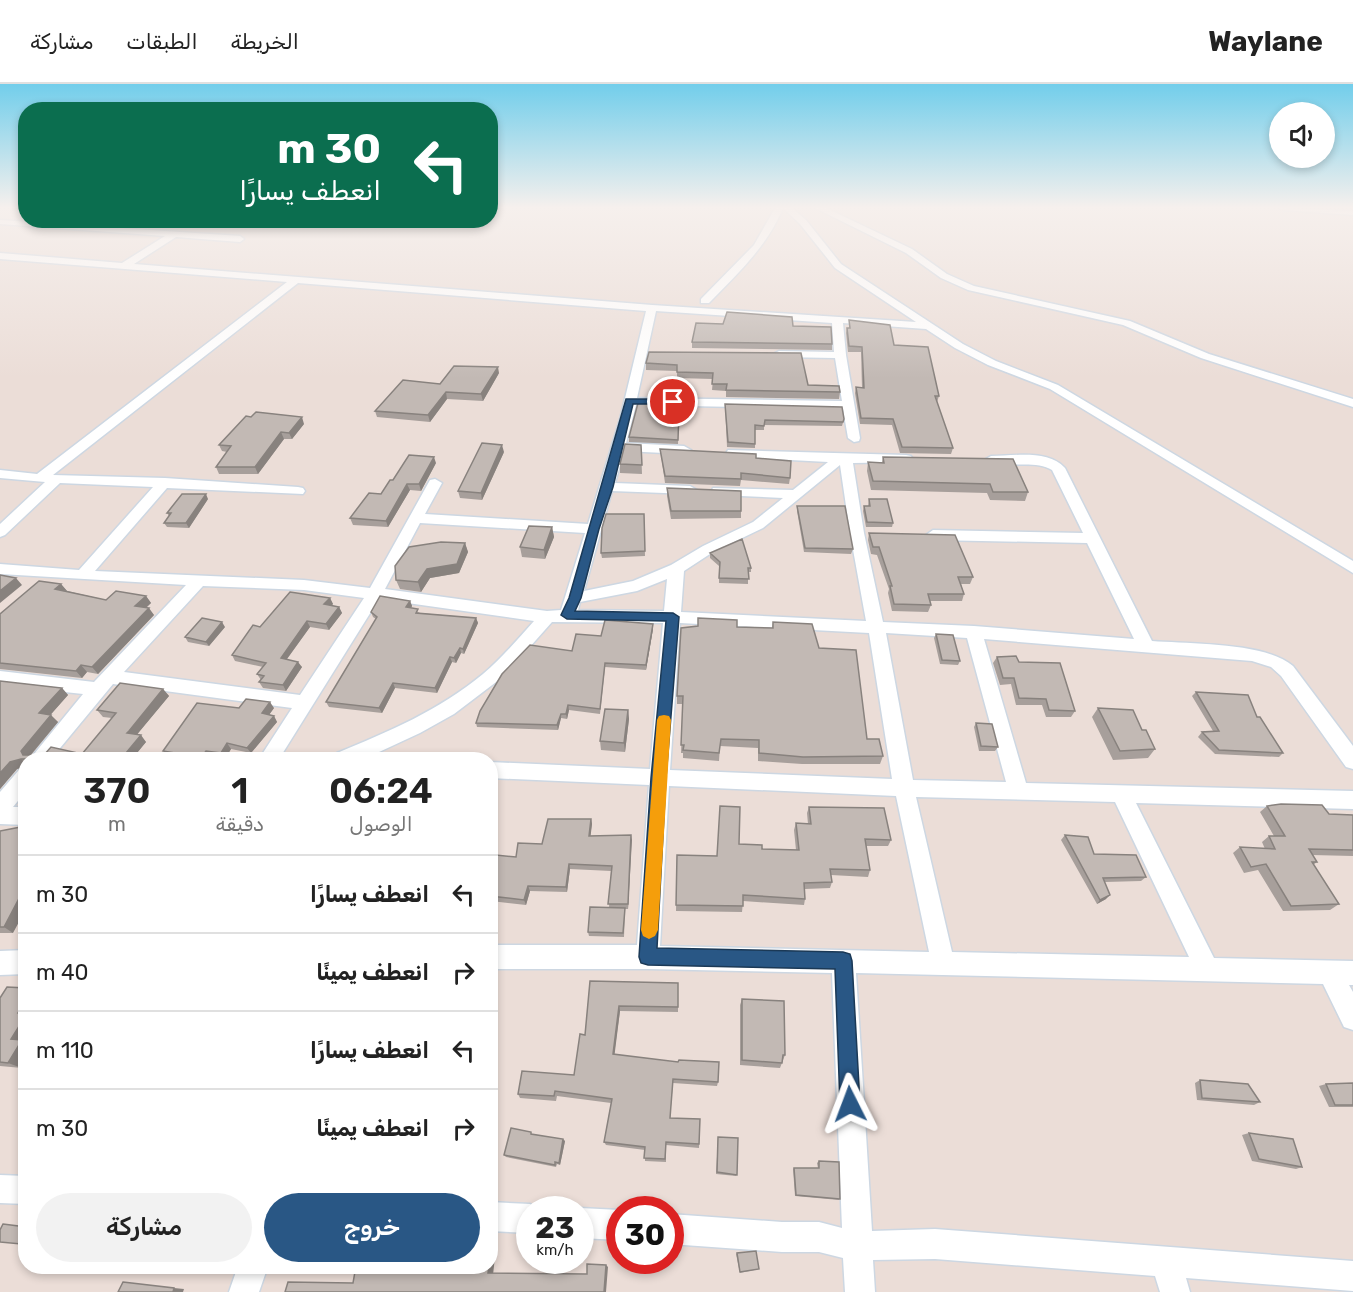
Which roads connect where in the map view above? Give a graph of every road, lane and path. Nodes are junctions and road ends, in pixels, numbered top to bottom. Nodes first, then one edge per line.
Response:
1 (104, 264) edge
2 (127, 264) edge
3 (739, 264) edge
4 (837, 264) edge
5 (928, 264) edge
6 (124, 266) junction
7 (295, 280) junction
8 (353, 285) junction
9 (705, 302) junction
10 (652, 308) junction
11 (916, 317) junction
12 (837, 320) junction
13 (931, 327) junction
14 (770, 354) edge
15 (840, 355) junction
16 (630, 401) junction
17 (1353, 403) edge
18 (848, 405) junction
19 (854, 438) dead end
20 (617, 447) junction
21 (699, 451) edge
22 (723, 453) edge
23 (843, 459) junction
24 (915, 459) edge
25 (972, 460) edge
26 (0, 474) edge
27 (39, 479) junction
28 (55, 481) junction
29 (165, 482) junction
30 (435, 483) dead end
31 (608, 487) junction
32 (298, 491) dead end
33 (797, 494) junction
34 (414, 518) junction
35 (593, 529) junction
36 (0, 532) edge
37 (916, 535) edge
38 (1093, 538) junction
39 (1353, 568) edge
40 (0, 569) edge
41 (676, 569) junction
42 (52, 571) junction
43 (83, 575) junction
44 (199, 581) junction
45 (34, 586) edge
46 (374, 594) junction
47 (575, 598) junction
48 (567, 615) junction
49 (547, 617) junction
50 (673, 617) junction
51 (876, 627) junction
52 (974, 632) junction
53 (1146, 646) junction
54 (0, 678) edge
55 (104, 683) junction
56 (305, 704) junction
57 (46, 752) edge
58 (274, 752) edge
59 (361, 752) edge
60 (1353, 761) edge
61 (498, 770) edge
62 (658, 778) junction
63 (18, 786) edge
64 (904, 788) junction
65 (1018, 790) junction
66 (1122, 795) junction
67 (1353, 800) edge
68 (0, 807) edge
69 (0, 815) edge
70 (18, 816) edge
71 (498, 957) edge
72 (648, 957) junction
73 (843, 961) junction
74 (18, 962) edge
75 (0, 963) edge
76 (943, 963) junction
77 (1208, 970) junction
78 (1342, 973) edge
79 (1353, 1017) edge
80 (0, 1189) edge
81 (18, 1190) edge
82 (498, 1217) edge
83 (516, 1218) edge
84 (684, 1230) edge
85 (857, 1247) junction
86 (1166, 1262) junction
87 (250, 1274) edge
88 (1353, 1276) edge
89 (244, 1292) edge
90 (860, 1292) edge
91 (1175, 1292) edge

1 - 6 street
2 - 6 street
3 - 9 street
4 - 11 street
5 - 17 street
6 - 7 street
7 - 8 street
7 - 27 street
8 - 9 street
8 - 10 street
9 - 11 street
10 - 12 street
10 - 16 street
11 - 13 street
12 - 13 street
12 - 15 street
13 - 39 street
14 - 15 street
15 - 18 street
16 - 18 street
16 - 20 street
18 - 19 street
20 - 21 street
20 - 31 street
22 - 23 street
23 - 24 street
23 - 33 street
23 - 51 street
25 - 38 street
26 - 27 street
27 - 28 street
28 - 29 street
28 - 36 street
29 - 32 street
29 - 43 street
30 - 34 street
31 - 33 street
31 - 35 street
33 - 41 street
34 - 35 street
34 - 46 street
35 - 47 street
37 - 38 street
38 - 53 street
40 - 42 street
41 - 47 street
41 - 50 street
42 - 43 street
42 - 45 street
43 - 44 street
44 - 46 street
44 - 55 street
46 - 49 street
46 - 56 street
47 - 48 street
48 - 49 street
48 - 50 street
49 - 59 street
50 - 51 street
50 - 62 street
51 - 52 street
51 - 64 street
52 - 53 street
52 - 65 street
53 - 60 street
54 - 55 street
55 - 56 street
55 - 57 street
56 - 58 street
61 - 62 street
62 - 64 street
62 - 72 street
63 - 68 street
64 - 65 street
64 - 76 street
65 - 66 street
66 - 67 street
66 - 77 street
69 - 70 street
71 - 72 street
72 - 73 street
73 - 76 street
73 - 85 street
74 - 75 street
76 - 77 street
77 - 78 street
78 - 79 street
80 - 81 street
82 - 83 street
84 - 85 street
85 - 86 street
85 - 90 street
86 - 88 street
86 - 91 street
87 - 89 street

